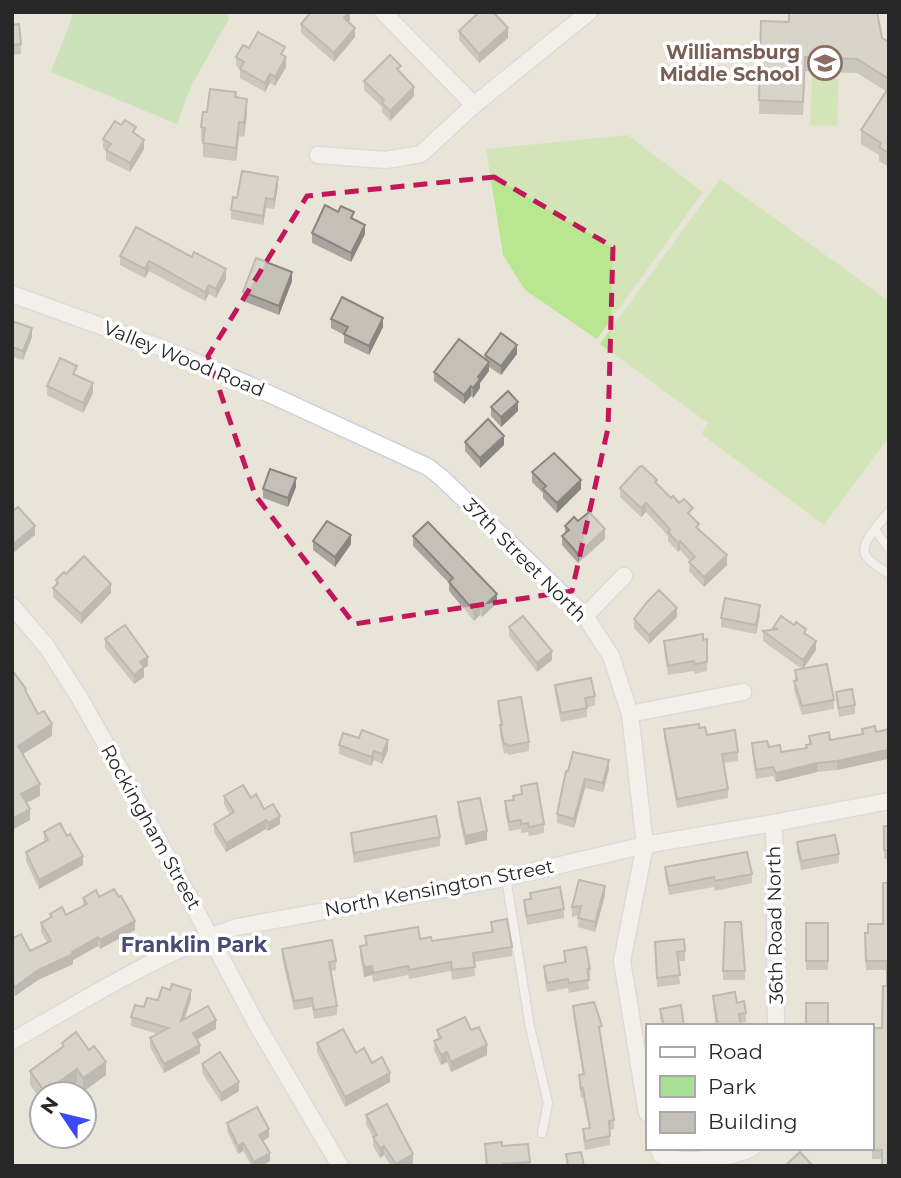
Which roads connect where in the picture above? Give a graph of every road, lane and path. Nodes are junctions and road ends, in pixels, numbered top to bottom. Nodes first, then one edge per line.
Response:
1 (383, 12) edge
2 (582, 14) edge
3 (474, 105) junction
4 (318, 155) dead end
5 (12, 294) edge
6 (353, 432) joint
7 (889, 512) edge
8 (875, 530) junction
9 (889, 549) edge
10 (889, 574) edge
11 (624, 576) dead end
12 (12, 606) edge
13 (585, 616) junction
14 (743, 692) dead end
15 (630, 714) junction
16 (889, 801) edge
17 (774, 824) junction
18 (645, 845) junction
19 (505, 878) junction
20 (210, 935) junction
21 (776, 1024) edge
22 (12, 1041) edge
23 (646, 1107) edge
24 (542, 1133) dead end
25 (748, 1150) edge
26 (659, 1151) edge
27 (340, 1166) edge

1 - 3 street
2 - 3 street
3 - 4 street
5 - 6 street, Valley Wood Road
6 - 13 street, 37th Street North
7 - 8 lane
8 - 9 lane
8 - 10 lane
11 - 13 street
12 - 20 street, Rockingham Street
13 - 15 street, 37th Street North
14 - 15 street
15 - 18 street, 37th Street North
16 - 17 street, North Kensington Street
17 - 18 street, North Kensington Street
17 - 21 street, 36th Road North
18 - 19 street, North Kensington Street
18 - 23 street, 37th Street North
19 - 20 street, North Kensington Street
19 - 24 lane
20 - 22 street, North Kensington Street
20 - 27 street, Rockingham Street
25 - 26 street

